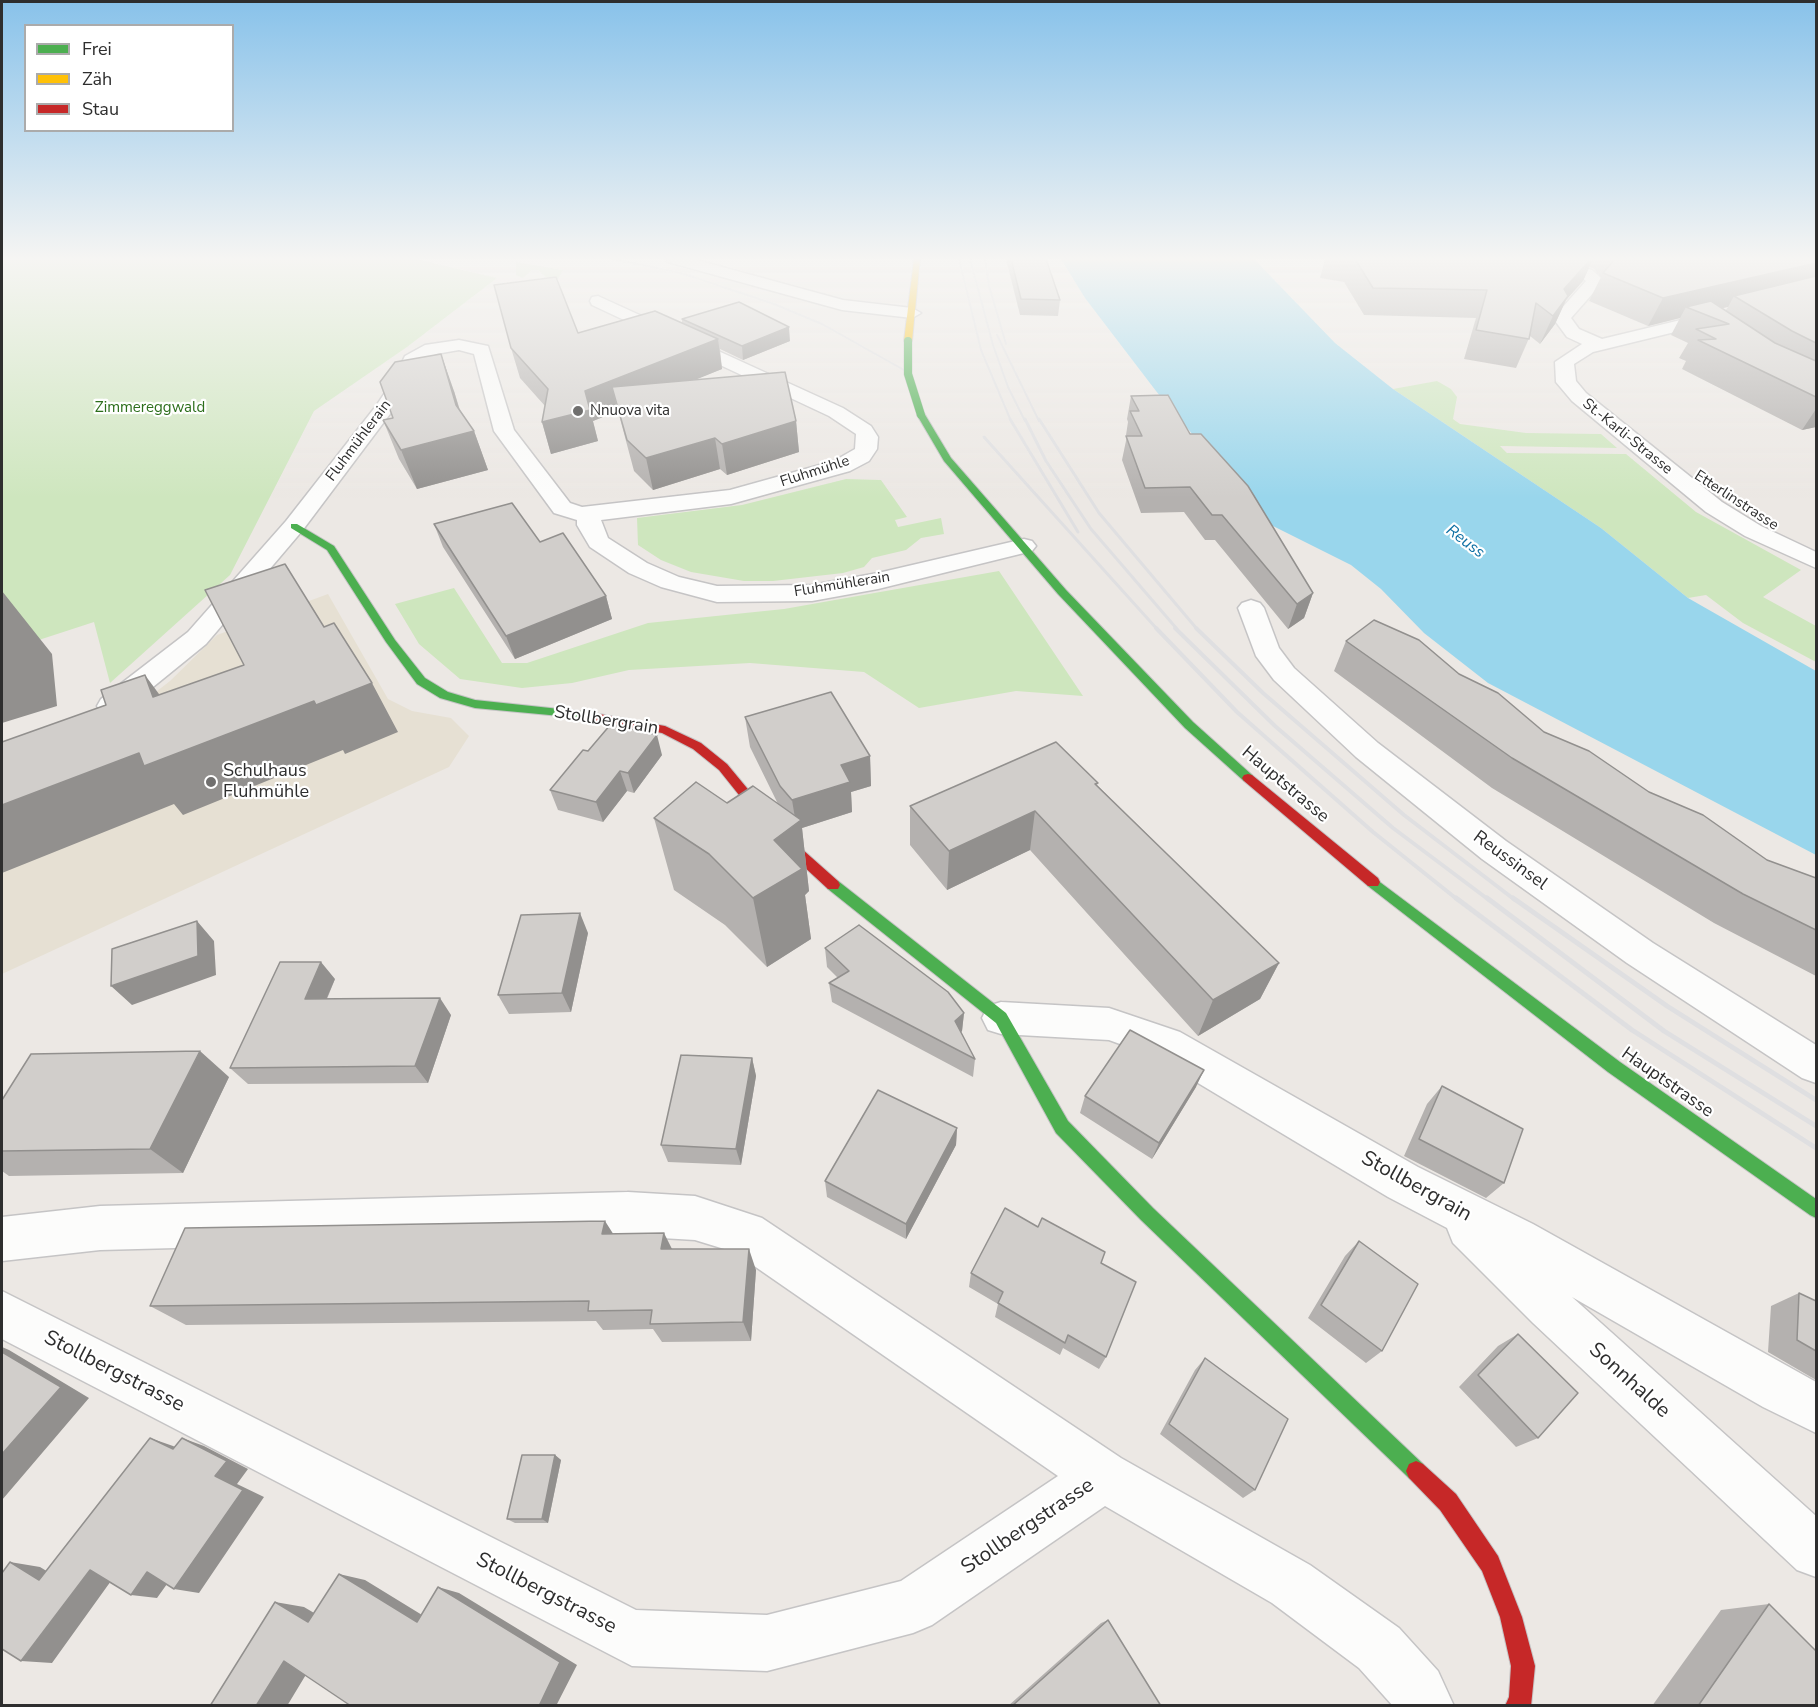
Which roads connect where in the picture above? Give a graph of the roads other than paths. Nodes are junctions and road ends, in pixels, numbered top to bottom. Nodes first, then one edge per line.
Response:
1 (679, 339) edge
2 (910, 339) edge
3 (1586, 339) edge
4 (1621, 339) edge
5 (1598, 344) junction
6 (589, 515) junction
7 (294, 526) junction
8 (1016, 537) junction
9 (1815, 557) edge
10 (1251, 608) dead end
11 (91, 720) edge
12 (1001, 1018) junction
13 (1816, 1066) edge
14 (1448, 1205) junction
15 (1816, 1209) edge
16 (2, 1239) edge
17 (2, 1314) edge
18 (1816, 1408) edge
19 (1103, 1476) junction
20 (1816, 1551) edge
21 (1425, 1706) edge
22 (1517, 1706) edge

1 - 6 street, Fluhmühle
2 - 8 main road, Hauptstrasse, bridge
3 - 5 street
4 - 5 street, St.-Karli-Strasse
5 - 9 street, St.-Karli-Strasse
6 - 7 street, Fluhmühlerain
6 - 8 street, Fluhmühlerain
7 - 11 street, Fluhmühlerain
7 - 12 main road, Stollbergrain
8 - 15 main road, Hauptstrasse
10 - 13 street, Reussinsel
12 - 14 street, Stollbergrain
12 - 22 main road, Stollbergrain
14 - 18 street, Stollbergrain
14 - 20 street, Sonnhalde
16 - 19 street, Stollbergstrasse
17 - 19 street, Stollbergstrasse
19 - 21 street, Stollbergstrasse

